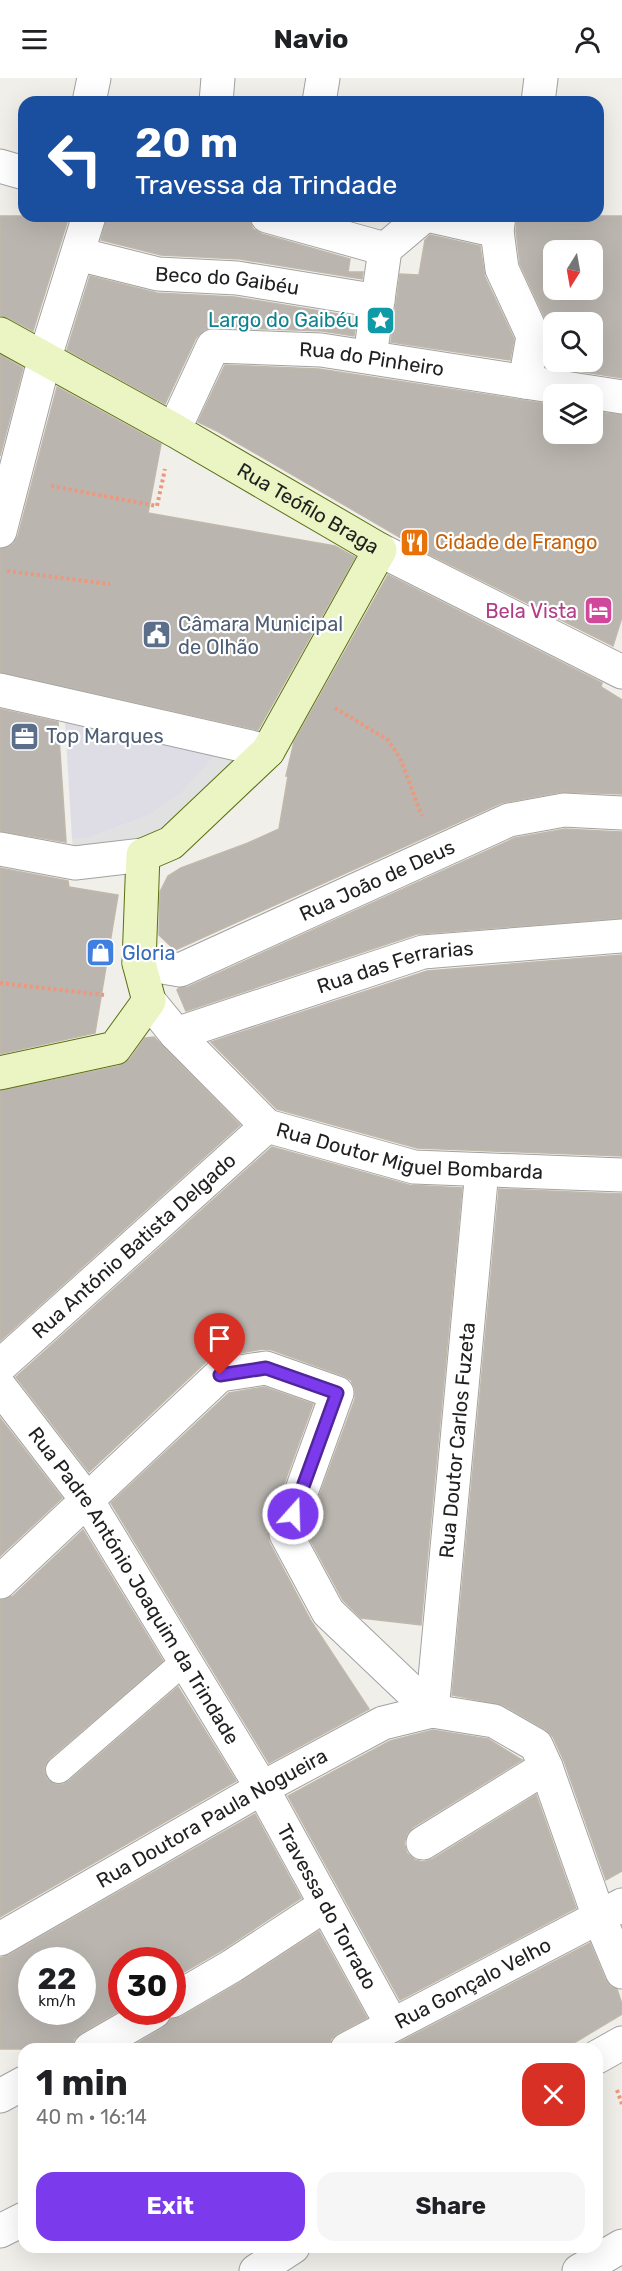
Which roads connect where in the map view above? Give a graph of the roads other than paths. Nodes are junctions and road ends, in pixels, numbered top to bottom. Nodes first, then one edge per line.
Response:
1 (94, 78) edge
2 (218, 78) edge
3 (323, 78) edge
4 (541, 78) edge
5 (90, 96) edge
6 (216, 96) edge
7 (320, 96) edge
8 (539, 96) edge
9 (0, 166) edge
10 (18, 171) edge
11 (87, 222) edge
12 (312, 222) edge
13 (417, 222) edge
14 (498, 223) edge
15 (335, 225) edge
16 (385, 249) junction
17 (78, 254) junction
18 (378, 301) junction
19 (0, 334) edge
20 (45, 357) junction
21 (370, 357) junction
22 (525, 382) junction
23 (622, 397) edge
24 (12, 427) edge
25 (174, 430) junction
26 (0, 531) edge
27 (380, 550) junction
28 (622, 672) edge
29 (0, 690) edge
30 (268, 751) junction
31 (622, 813) edge
32 (0, 849) edge
33 (143, 855) junction
34 (622, 936) edge
35 (139, 963) junction
36 (149, 1000) junction
37 (176, 1034) junction
38 (0, 1073) edge
39 (267, 1126) junction
40 (482, 1170) junction
41 (622, 1175) edge
42 (0, 1366) edge
43 (0, 1387) edge
44 (87, 1500) junction
45 (0, 1582) edge
46 (185, 1661) junction
47 (432, 1712) junction
48 (546, 1767) junction
49 (59, 1770) dead end
50 (262, 1788) junction
51 (423, 1844) dead end
52 (326, 1905) junction
53 (610, 1911) edge
54 (0, 1939) edge
55 (622, 1972) edge
56 (186, 1993) edge
57 (132, 2025) edge
58 (392, 2025) junction
59 (100, 2043) edge
60 (358, 2043) edge
61 (622, 2043) edge
62 (603, 2054) edge
63 (18, 2086) edge
64 (0, 2096) edge
65 (18, 2222) edge
66 (0, 2231) edge
67 (622, 2246) edge
68 (284, 2253) edge
69 (256, 2271) edge
70 (579, 2271) edge

1 - 5 street
2 - 6 street
3 - 7 street
4 - 8 street
9 - 10 street
11 - 17 street
12 - 15 street
13 - 16 street
14 - 22 street
15 - 16 street
16 - 18 street
17 - 18 street, Beco do Gaibéu
17 - 20 street
18 - 21 street
19 - 20 street, Rua Teófilo Braga
20 - 24 street
20 - 25 street, Rua Teófilo Braga
21 - 22 street, Rua do Pinheiro
21 - 25 street, Rua do Pinheiro
22 - 23 street, Rua do Pinheiro
24 - 26 street
25 - 27 street, Rua Teófilo Braga
27 - 28 street, Rua Teófilo Braga
27 - 30 street
29 - 30 street
30 - 33 street
31 - 35 street, Rua João de Deus
32 - 33 street
33 - 35 street, Rua Doutor Miguel Bombarda
34 - 37 street, Rua das Ferrarias
35 - 36 street, Rua Doutor Miguel Bombarda
36 - 37 street, Rua Doutor Miguel Bombarda
36 - 38 street
37 - 39 street, Rua Doutor Miguel Bombarda
39 - 40 street, Rua Doutor Miguel Bombarda
39 - 42 street, Rua António Batista Delgado
40 - 41 street, Rua Doutor Miguel Bombarda
40 - 47 street, Rua Doutor Carlos Fuzeta
43 - 44 street, Rua Padre António Joaquim da Trindade
44 - 45 street
44 - 46 street, Rua Padre António Joaquim da Trindade
44 - 47 street
46 - 49 lane
46 - 50 street, Rua Padre António Joaquim da Trindade
47 - 48 street
47 - 50 street, Rua Doutora Paula Nogueira
48 - 51 street
48 - 53 street
50 - 52 street, Travessa do Torrado
50 - 54 street, Rua Doutora Paula Nogueira
52 - 56 street
52 - 58 street, Travessa do Torrado
53 - 55 street
53 - 58 street, Rua Gonçalo Velho
57 - 59 street
58 - 60 street, Rua Gonçalo Velho
61 - 62 street
63 - 64 street
65 - 66 street
67 - 70 street
68 - 69 street

